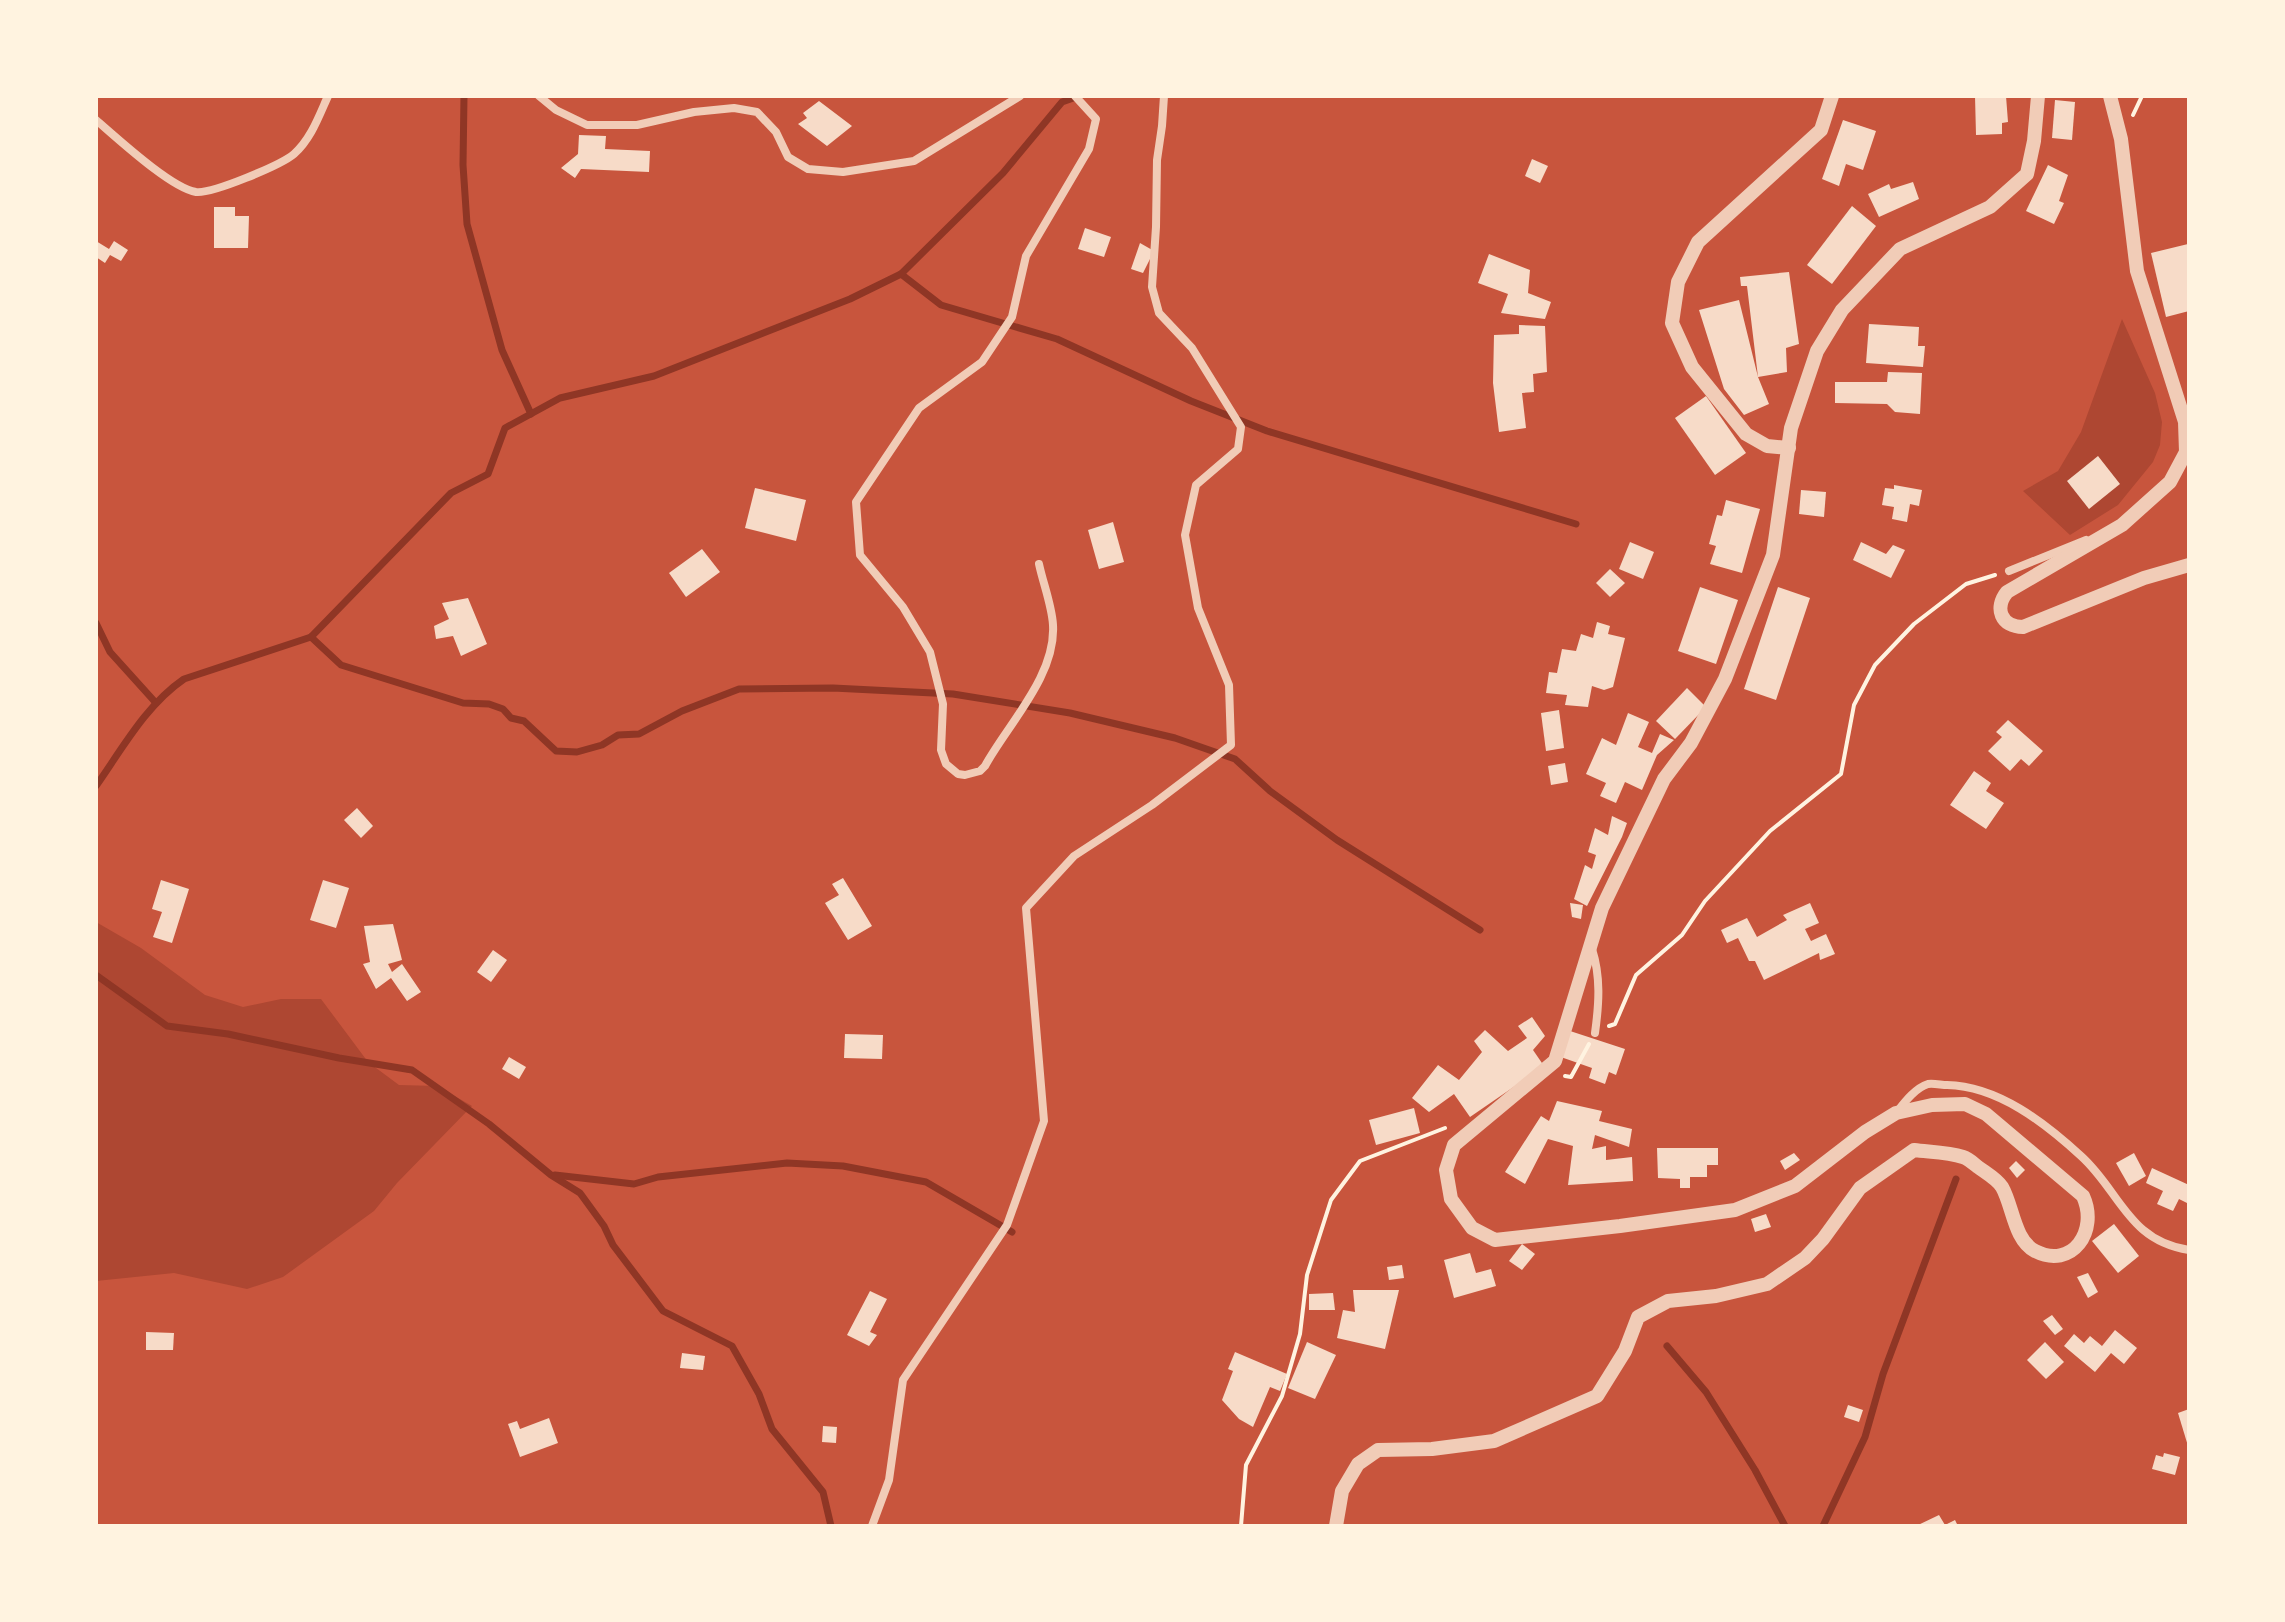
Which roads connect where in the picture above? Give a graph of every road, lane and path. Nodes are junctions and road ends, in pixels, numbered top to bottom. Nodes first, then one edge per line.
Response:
1 (328, 96) edge
2 (539, 96) edge
3 (1020, 96) edge
4 (1075, 96) edge
5 (1164, 96) edge
6 (1832, 96) edge
7 (2038, 96) edge
8 (2110, 96) edge
9 (96, 120) edge
10 (1789, 448) junction
11 (2188, 452) edge
12 (2122, 525) junction
13 (1039, 564) dead end
14 (2189, 565) edge
15 (2009, 571) joint
16 (1591, 945) junction
17 (1595, 1033) junction
18 (1542, 1074) junction
19 (1896, 1113) junction
20 (1477, 1123) junction
21 (2189, 1250) edge
22 (872, 1526) edge
23 (1241, 1526) edge
24 (1336, 1526) edge

1 - 9 street
2 - 3 street
4 - 13 street
5 - 22 street
6 - 10 street
7 - 10 street
8 - 11 street
10 - 16 street
11 - 12 street
12 - 14 street
12 - 15 street
15 - 17 path
16 - 17 street
16 - 18 street
17 - 18 path
18 - 20 street
19 - 20 street
19 - 21 street
19 - 24 street
20 - 23 path

